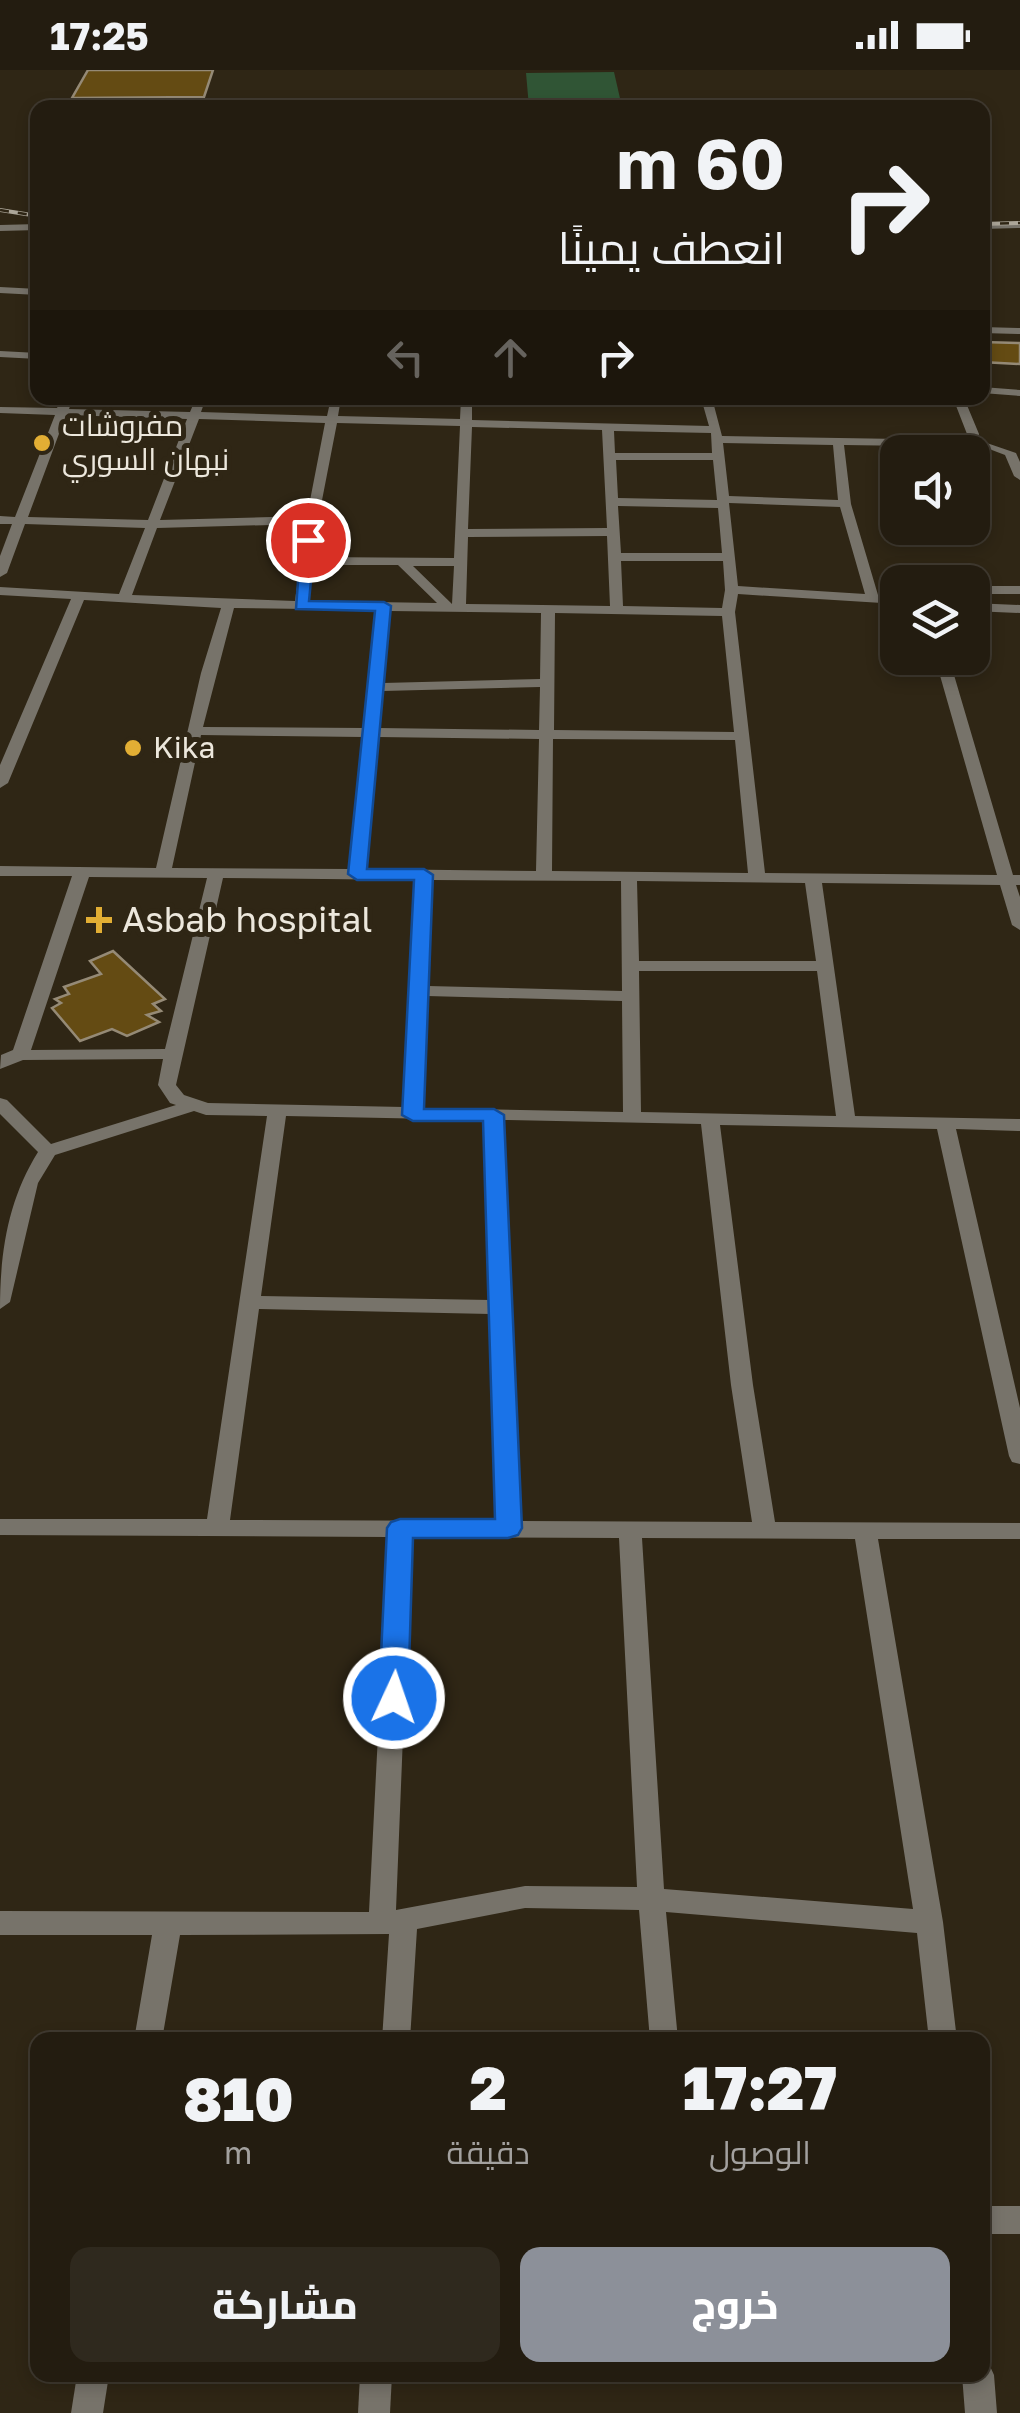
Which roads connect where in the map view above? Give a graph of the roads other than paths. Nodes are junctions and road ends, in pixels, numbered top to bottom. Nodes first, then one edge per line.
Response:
1 (1020, 225) edge
2 (990, 226) edge
3 (0, 228) edge
4 (30, 228) edge
5 (0, 290) edge
6 (30, 292) edge
7 (990, 330) edge
8 (1020, 331) edge
9 (0, 354) edge
10 (30, 356) edge
11 (990, 391) edge
12 (1020, 393) edge
13 (64, 405) edge
14 (198, 405) edge
15 (334, 405) edge
16 (467, 405) edge
17 (709, 405) edge
18 (962, 405) edge
19 (0, 410) edge
20 (61, 412) junction
21 (194, 416) junction
22 (331, 420) junction
23 (466, 423) junction
24 (608, 428) junction
25 (716, 435) junction
26 (973, 435) edge
27 (838, 441) junction
28 (880, 442) edge
29 (990, 447) edge
30 (718, 456) junction
31 (608, 457) junction
32 (1020, 476) edge
33 (722, 501) junction
34 (610, 502) junction
35 (846, 504) junction
36 (0, 520) edge
37 (20, 520) junction
38 (312, 520) junction
39 (152, 524) junction
40 (612, 532) junction
41 (462, 534) junction
42 (614, 557) junction
43 (728, 557) junction
44 (304, 562) junction
45 (402, 562) junction
46 (461, 562) junction
47 (0, 573) edge
48 (1017, 588) edge
49 (990, 589) edge
50 (732, 590) junction
51 (0, 591) edge
52 (880, 592) edge
53 (871, 593) junction
54 (79, 595) junction
55 (880, 595) edge
56 (124, 598) junction
57 (230, 604) junction
58 (301, 606) junction
59 (384, 606) junction
60 (453, 607) junction
61 (990, 608) edge
62 (548, 609) junction
63 (1020, 609) edge
64 (617, 610) junction
65 (728, 612) junction
66 (947, 675) edge
67 (547, 683) junction
68 (376, 688) junction
69 (197, 730) junction
70 (372, 732) junction
71 (546, 734) junction
72 (741, 736) junction
73 (0, 783) edge
74 (0, 872) edge
75 (82, 872) junction
76 (163, 873) junction
77 (216, 873) junction
78 (357, 874) junction
79 (424, 875) junction
80 (544, 876) junction
81 (629, 877) junction
82 (757, 878) junction
83 (813, 878) junction
84 (1012, 880) edge
85 (1020, 925) edge
86 (630, 966) junction
87 (825, 966) junction
88 (418, 991) junction
89 (629, 996) junction
90 (173, 1054) junction
91 (10, 1055) edge
92 (0, 1064) edge
93 (0, 1104) edge
94 (192, 1106) junction
95 (278, 1112) junction
96 (413, 1115) junction
97 (494, 1115) junction
98 (632, 1119) junction
99 (710, 1119) junction
100 (846, 1122) junction
101 (944, 1123) junction
102 (1020, 1125) edge
103 (48, 1151) junction
104 (0, 1302) edge
105 (250, 1302) junction
106 (499, 1307) junction
107 (1020, 1456) edge
108 (0, 1527) edge
109 (216, 1528) junction
110 (400, 1528) junction
111 (508, 1528) junction
112 (630, 1530) junction
113 (765, 1530) junction
114 (865, 1530) junction
115 (1020, 1530) edge
116 (651, 1899) junction
117 (393, 1922) junction
118 (929, 1922) junction
119 (0, 1923) edge
120 (168, 1923) junction
121 (149, 2032) edge
122 (396, 2032) edge
123 (663, 2032) edge
124 (942, 2032) edge
125 (990, 2220) edge
126 (1020, 2220) edge
127 (92, 2382) edge
128 (376, 2382) edge
129 (979, 2382) edge
130 (87, 2413) edge
131 (374, 2413) edge
132 (981, 2413) edge

1 - 2 street
3 - 4 street
5 - 6 street
7 - 8 street
9 - 10 street
11 - 12 street
13 - 20 street
14 - 21 street
15 - 22 street
16 - 23 street
17 - 25 street
18 - 26 street
19 - 20 street
20 - 21 street
20 - 37 street
21 - 22 street
21 - 39 street
22 - 23 street
22 - 38 street
23 - 24 street
23 - 41 street
24 - 25 street
24 - 31 street
25 - 27 street
25 - 30 street
27 - 28 street
27 - 35 street
29 - 32 street
30 - 31 street
30 - 33 street
31 - 34 street
33 - 34 street
33 - 35 street
33 - 43 street
34 - 40 street
35 - 53 street
36 - 37 street
37 - 39 street
37 - 47 street
38 - 39 street
38 - 44 street
39 - 56 street
40 - 41 street
40 - 42 street
41 - 46 street
42 - 43 street
42 - 64 street
43 - 50 street
44 - 45 street
44 - 58 street
45 - 46 street
45 - 60 street
46 - 60 street
48 - 49 street
50 - 53 street
50 - 65 street
51 - 54 street
52 - 53 street
53 - 55 street
54 - 56 street
54 - 73 street
56 - 57 street
57 - 58 street
57 - 69 street
58 - 59 street
59 - 60 street
59 - 68 street
60 - 62 street
61 - 63 street
62 - 64 street
62 - 67 street
64 - 65 street
65 - 72 street
66 - 84 street
67 - 68 street
67 - 71 street
68 - 70 street
69 - 70 street
69 - 76 street
70 - 71 street
70 - 78 street
71 - 72 street
71 - 80 street
72 - 82 street
74 - 75 street
75 - 76 street
75 - 91 street
76 - 77 street
77 - 78 street
77 - 90 street
78 - 79 street
79 - 80 street
79 - 88 street
80 - 81 street
81 - 82 street
81 - 86 street
82 - 83 street
83 - 84 street
83 - 87 street
84 - 85 street
86 - 87 street
86 - 89 street
87 - 100 street
88 - 89 street
88 - 96 street
89 - 98 street
90 - 91 street
90 - 94 street
91 - 92 street
93 - 103 street
94 - 95 street
94 - 103 street
95 - 96 street
95 - 105 street
96 - 97 street
97 - 98 street
97 - 106 street
98 - 99 street
99 - 100 street
99 - 113 street
100 - 101 street
101 - 102 street
101 - 107 street
103 - 104 street
105 - 106 street
105 - 109 street
106 - 111 street
108 - 109 street
109 - 110 street
110 - 111 street
110 - 117 street
111 - 112 street
112 - 113 street
112 - 116 street
113 - 114 street
114 - 115 street
114 - 118 street
116 - 117 street
116 - 118 street
116 - 123 street
117 - 120 street
117 - 122 street
118 - 124 street
119 - 120 street
120 - 121 street
125 - 126 street
127 - 130 street
128 - 131 street
129 - 132 street

